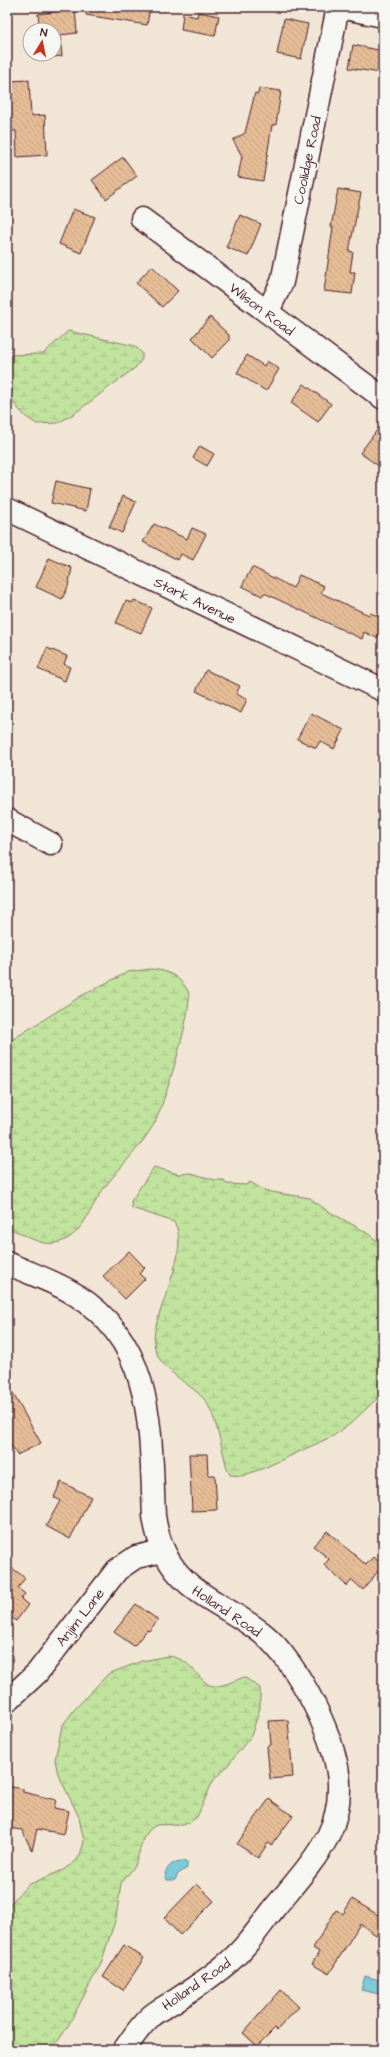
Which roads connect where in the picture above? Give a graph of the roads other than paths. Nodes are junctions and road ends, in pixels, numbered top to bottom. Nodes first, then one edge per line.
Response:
1 (339, 7) edge
2 (383, 16) edge
3 (142, 219) dead end
4 (268, 311) junction
5 (383, 398) edge
6 (7, 509) edge
7 (383, 690) edge
8 (7, 820) edge
9 (51, 844) dead end
10 (7, 1263) edge
11 (163, 1551) junction
12 (7, 1702) edge
13 (124, 2050) edge

1 - 2 street
1 - 4 street, Coolidge Road
3 - 4 street, Wilson Road
4 - 5 street, Wilson Road
6 - 7 street, Stark Avenue
8 - 9 street
10 - 11 street, Holland Road
11 - 12 street, Anjim Lane
11 - 13 street, Holland Road

